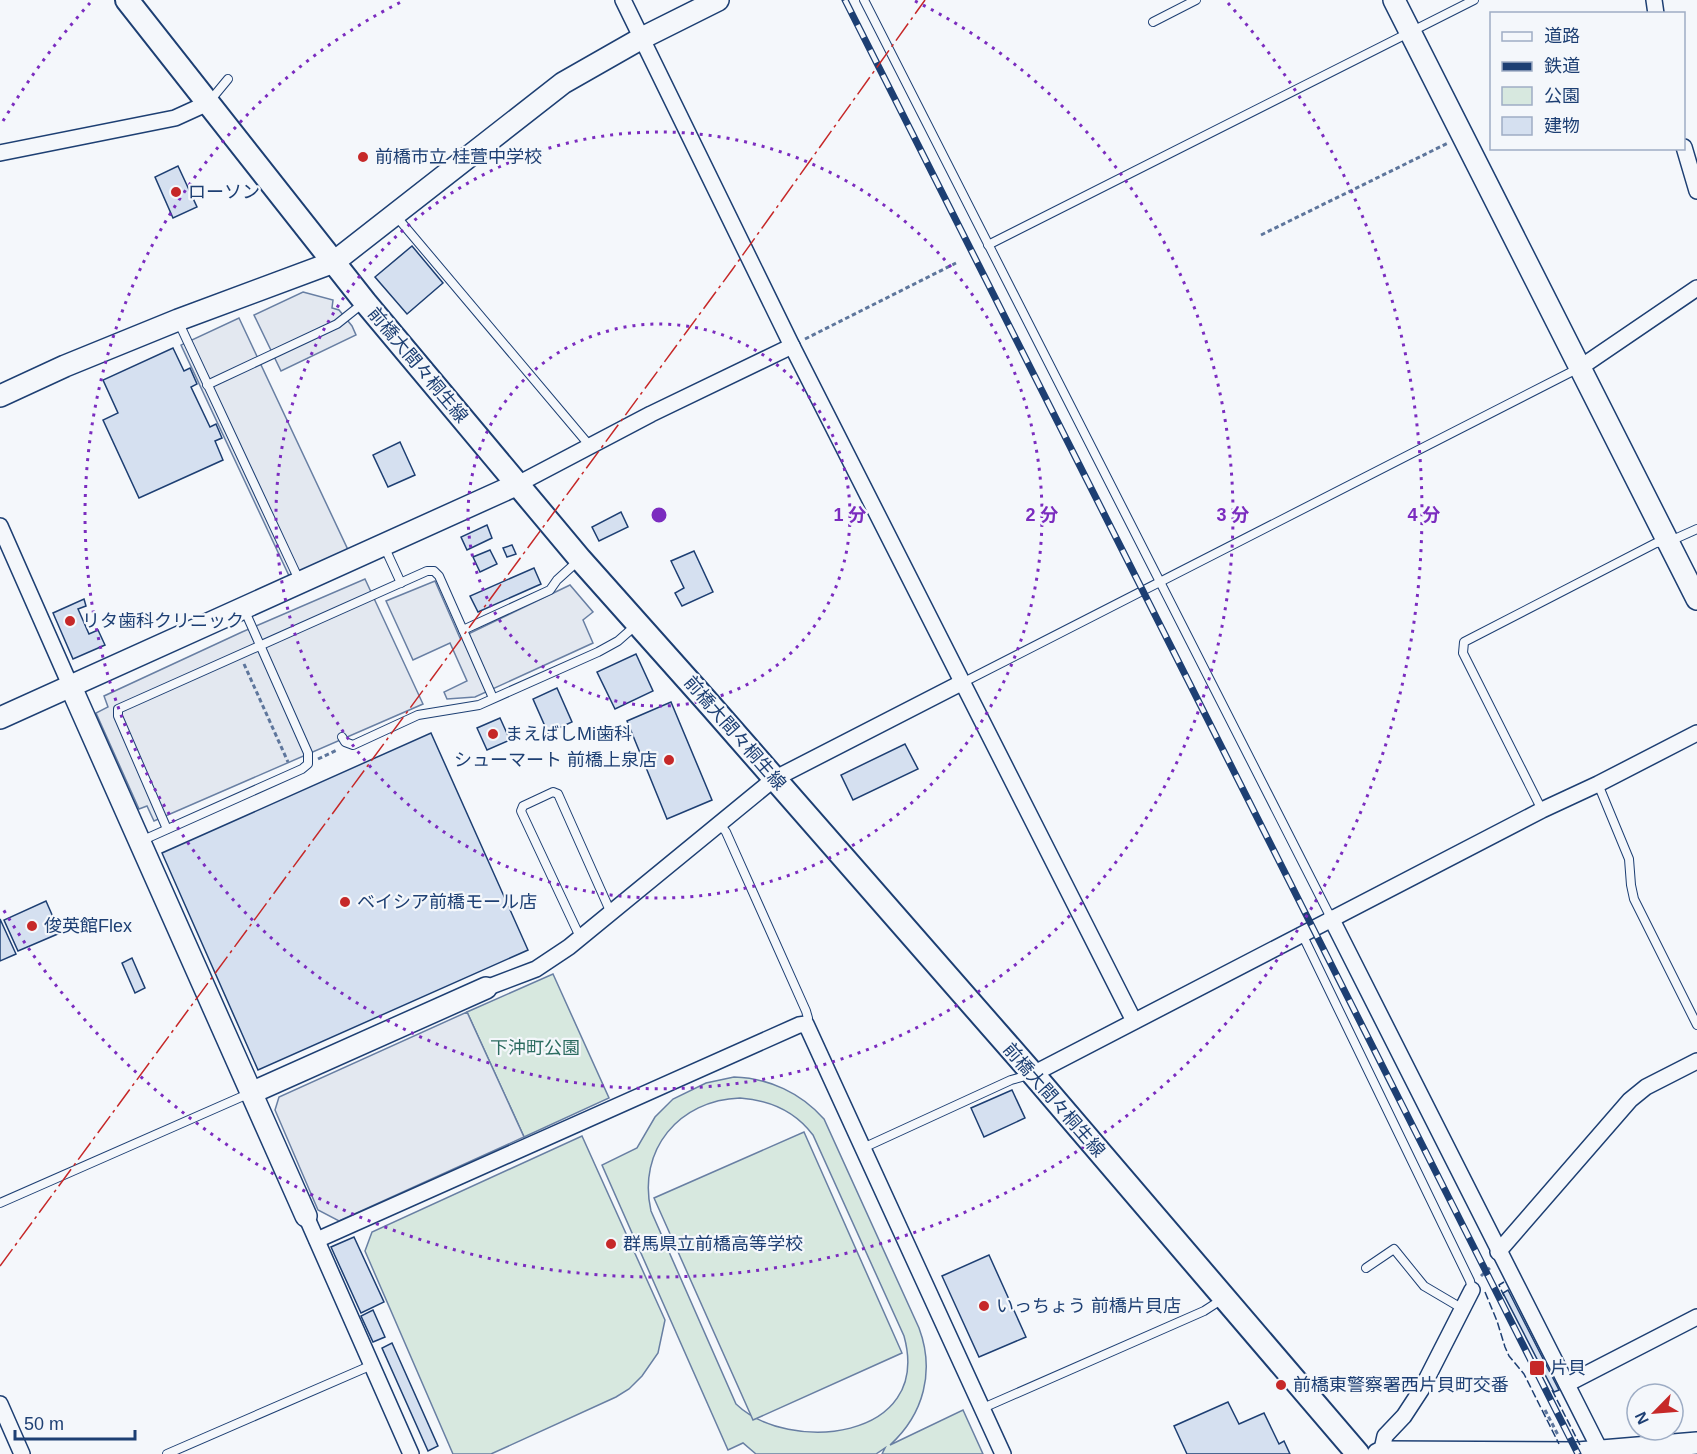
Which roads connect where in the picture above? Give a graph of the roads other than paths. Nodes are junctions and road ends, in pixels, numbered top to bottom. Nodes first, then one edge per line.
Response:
1 (127, 0) edge
2 (623, 0) edge
3 (718, 0) edge
4 (864, 0) edge
5 (1196, 0) edge
6 (1394, 0) edge
7 (1474, 0) edge
8 (1153, 22) dead end
9 (1410, 31) junction
10 (642, 38) junction
11 (228, 79) dead end
12 (208, 103) junction
13 (1684, 150) edge
14 (0, 153) edge
15 (1697, 191) edge
16 (395, 214) junction
17 (988, 245) junction
18 (334, 262) junction
19 (1697, 288) edge
20 (364, 302) junction
21 (178, 320) junction
22 (792, 346) junction
23 (1581, 367) junction
24 (207, 385) junction
25 (0, 396) edge
26 (590, 446) junction
27 (518, 484) junction
28 (0, 526) edge
29 (1697, 529) edge
30 (1668, 542) junction
31 (384, 546) junction
32 (580, 559) junction
33 (1159, 582) junction
34 (401, 583) junction
35 (301, 584) junction
36 (1697, 599) edge
37 (244, 609) junction
38 (639, 623) junction
39 (464, 630) junction
40 (260, 646) junction
41 (961, 683) junction
42 (71, 687) junction
43 (494, 698) junction
44 (1, 717) edge
45 (1697, 733) edge
46 (342, 737) dead end
47 (774, 779) junction
48 (1598, 784) junction
49 (1542, 810) junction
50 (719, 823) junction
51 (167, 829) junction
52 (140, 841) junction
53 (611, 913) junction
54 (1330, 918) junction
55 (1302, 933) junction
56 (580, 938) junction
57 (486, 988) joint
58 (1134, 1021) junction
59 (806, 1024) junction
60 (1697, 1025) edge
61 (1697, 1061) edge
62 (1033, 1074) junction
63 (251, 1093) junction
64 (863, 1148) junction
65 (0, 1203) edge
66 (306, 1216) joint
67 (316, 1240) junction
68 (1500, 1255) junction
69 (1366, 1268) dead end
70 (1472, 1290) joint
71 (1224, 1299) junction
72 (1463, 1310) junction
73 (1697, 1317) edge
74 (372, 1364) junction
75 (1567, 1384) junction
76 (0, 1404) edge
77 (983, 1408) junction
78 (1697, 1443) edge
79 (1675, 1450) edge
80 (1601, 1452) edge
81 (1381, 1453) edge
82 (1566, 1453) edge
83 (22, 1454) edge
84 (167, 1454) edge
85 (411, 1454) edge
86 (1003, 1454) edge
87 (1358, 1454) edge

1 - 12 main road, 前橋大間々桐生線
2 - 10 street
3 - 10 street
4 - 17 lane
5 - 8 lane
6 - 9 street
7 - 9 lane
9 - 17 lane
9 - 23 street
10 - 16 street
10 - 22 street
11 - 12 lane
12 - 14 street
12 - 18 main road, 前橋大間々桐生線
13 - 15 street
16 - 18 street
16 - 26 lane
17 - 33 lane
18 - 20 main road, 前橋大間々桐生線
18 - 21 street
19 - 23 street
20 - 24 lane
20 - 27 main road, 前橋大間々桐生線
21 - 24 lane
21 - 25 street
22 - 26 street
22 - 41 street
23 - 30 street
23 - 33 lane
24 - 35 lane
26 - 27 street
27 - 31 street
27 - 32 main road, 前橋大間々桐生線
28 - 42 street
29 - 30 lane
30 - 36 street
30 - 49 lane
31 - 34 lane
31 - 35 street
32 - 38 main road, 前橋大間々桐生線
32 - 39 lane
33 - 41 lane
33 - 54 lane
34 - 39 lane
34 - 40 lane
35 - 37 street
37 - 40 lane
37 - 42 street
38 - 43 lane
38 - 47 main road, 前橋大間々桐生線
39 - 43 lane
40 - 51 lane
40 - 51 lane
41 - 47 street
41 - 58 street
42 - 44 street
42 - 52 street
43 - 46 lane
45 - 48 street
47 - 50 street
47 - 62 main road, 前橋大間々桐生線
48 - 49 street
48 - 60 lane
49 - 54 street
50 - 53 street
50 - 59 lane
51 - 52 lane
52 - 63 street
53 - 56 street
53 - 56 lane
54 - 55 street
54 - 68 street
55 - 58 street
55 - 70 lane
56 - 57 street
57 - 63 street
58 - 62 street
59 - 64 street
59 - 67 street
61 - 68 street
62 - 64 lane
62 - 71 main road, 前橋大間々桐生線
63 - 65 lane
63 - 66 street
64 - 77 street
66 - 67 street
67 - 74 street
68 - 75 street
69 - 72 lane
70 - 72 street
71 - 77 lane
71 - 87 main road, 前橋大間々桐生線
72 - 81 street
73 - 75 street
74 - 84 lane
74 - 85 street
75 - 80 street
76 - 83 street
77 - 86 street
78 - 79 street
79 - 80 street
80 - 82 street
81 - 82 street

